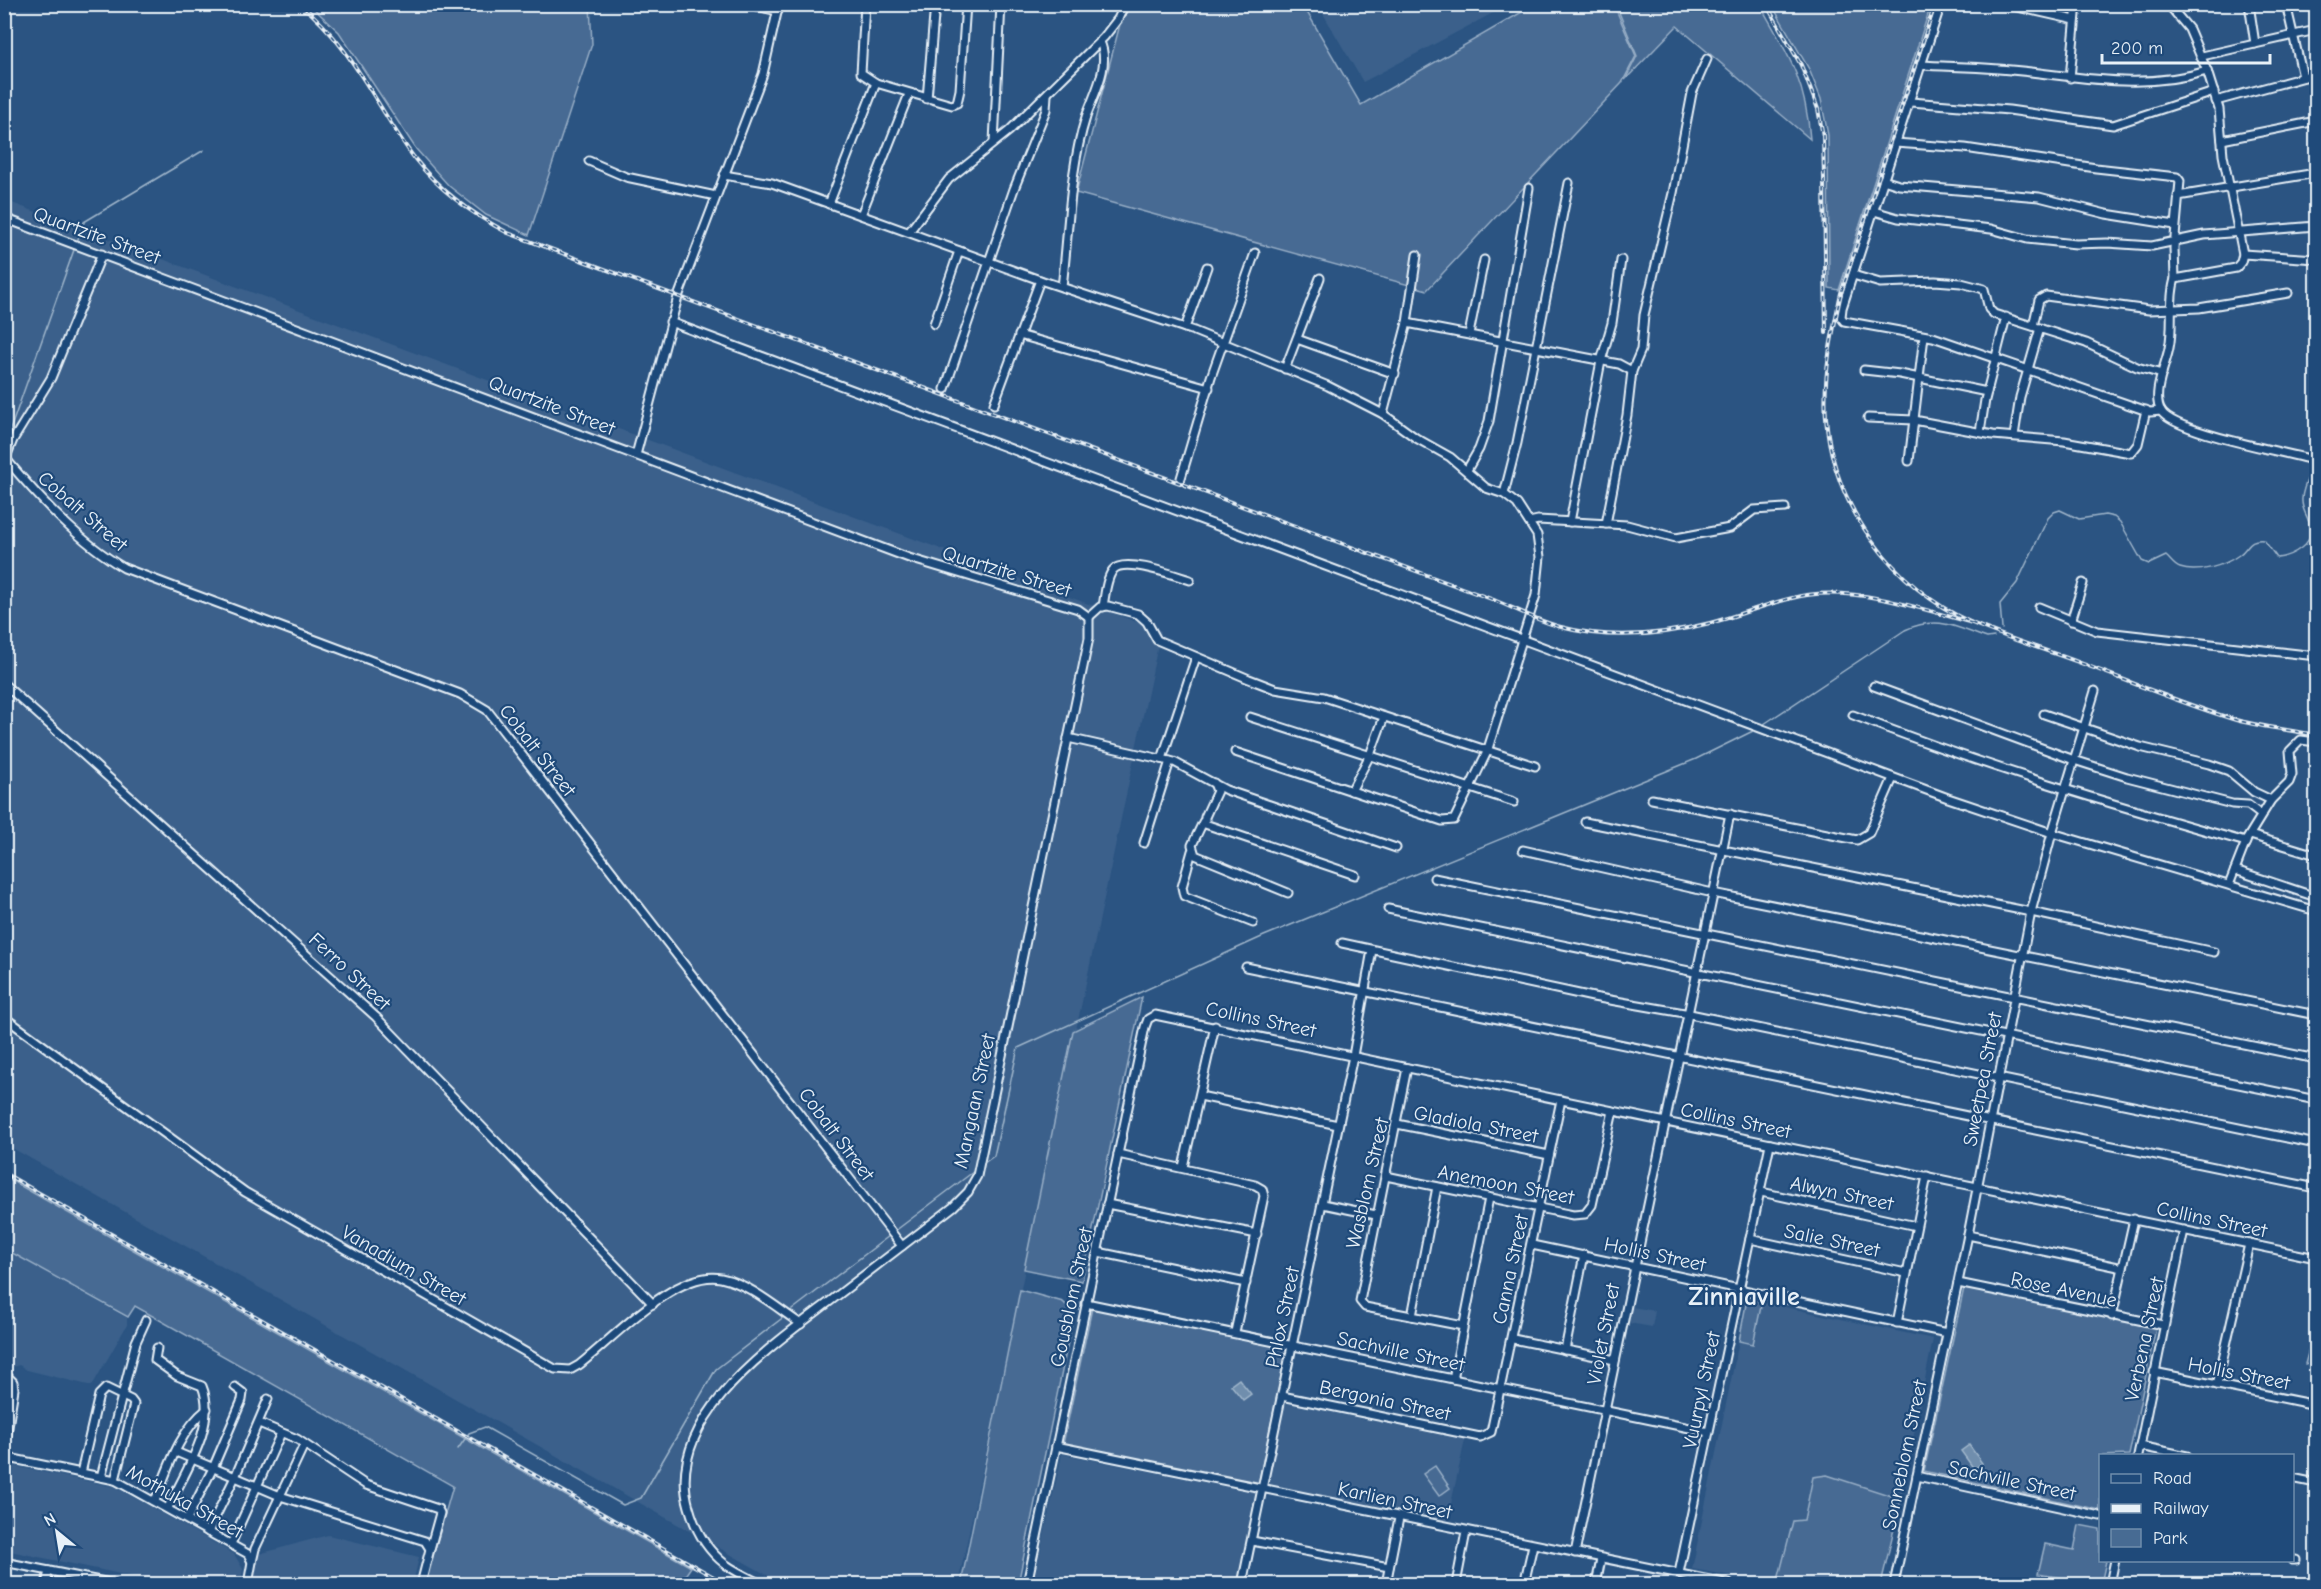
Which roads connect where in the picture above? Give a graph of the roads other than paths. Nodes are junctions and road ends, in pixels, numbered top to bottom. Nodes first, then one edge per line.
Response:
1 (747, 4) edge
2 (865, 4) edge
3 (935, 4) edge
4 (966, 4) edge
5 (1001, 4) edge
6 (1110, 4) edge
7 (1941, 4) edge
8 (2004, 4) edge
9 (2077, 4) edge
10 (2168, 4) edge
11 (2249, 4) edge
12 (2286, 4) edge
13 (1124, 6) edge
14 (778, 8) edge
15 (2075, 20) junction
16 (2316, 30) edge
17 (2292, 35) junction
18 (1100, 42) junction
19 (2255, 44) junction
20 (2202, 56) junction
21 (1707, 59) dead end
22 (1921, 65) junction
23 (2208, 71) junction
24 (2316, 74) edge
25 (2303, 77) junction
26 (2070, 78) junction
27 (876, 83) junction
28 (2214, 92) junction
29 (909, 94) junction
30 (1047, 95) junction
31 (927, 99) junction
32 (2216, 101) junction
33 (1911, 102) junction
34 (2316, 121) edge
35 (2222, 140) junction
36 (994, 142) junction
37 (1895, 143) junction
38 (589, 161) dead end
39 (2316, 173) edge
40 (724, 175) junction
41 (1883, 180) junction
42 (1569, 183) dead end
43 (1529, 188) dead end
44 (2230, 189) junction
45 (716, 196) junction
46 (2178, 196) junction
47 (829, 204) junction
48 (1874, 211) junction
49 (861, 215) junction
50 (4, 218) edge
51 (2175, 225) junction
52 (2316, 226) edge
53 (909, 232) junction
54 (2237, 232) junction
55 (2174, 243) junction
56 (959, 251) junction
57 (1255, 253) dead end
58 (102, 254) junction
59 (2243, 254) junction
60 (1417, 255) dead end
61 (2316, 259) edge
62 (1484, 260) dead end
63 (1621, 260) dead end
64 (991, 262) junction
65 (1207, 267) dead end
66 (1853, 275) junction
67 (1320, 279) dead end
68 (2175, 279) junction
69 (1040, 280) junction
70 (1062, 287) junction
71 (2288, 293) dead end
72 (2173, 309) junction
73 (2006, 317) junction
74 (670, 322) junction
75 (1407, 323) junction
76 (934, 324) dead end
77 (2037, 327) junction
78 (1185, 328) junction
79 (1469, 334) junction
80 (1019, 335) junction
81 (1924, 336) junction
82 (1297, 339) junction
83 (1504, 341) junction
84 (1224, 344) junction
85 (1535, 347) junction
86 (1995, 358) junction
87 (1600, 361) junction
88 (2027, 368) junction
89 (1285, 369) junction
90 (1864, 370) dead end
91 (1632, 371) junction
92 (1395, 374) junction
93 (2162, 374) junction
94 (1919, 379) junction
95 (1209, 388) junction
96 (945, 389) dead end
97 (1987, 392) junction
98 (994, 404) dead end
99 (2146, 410) junction
100 (2161, 411) junction
101 (1383, 414) junction
102 (1868, 418) dead end
103 (1914, 420) junction
104 (1980, 432) junction
105 (2014, 436) junction
106 (636, 455) junction
107 (2314, 460) edge
108 (5, 461) edge
109 (1909, 461) dead end
110 (1467, 470) junction
111 (1181, 478) dead end
112 (1504, 494) junction
113 (1785, 508) dead end
114 (1529, 522) junction
115 (1569, 522) junction
116 (1606, 524) junction
117 (1190, 580) dead end
118 (2083, 583) dead end
119 (1103, 607) junction
120 (2039, 607) dead end
121 (1089, 617) junction
122 (2071, 621) junction
123 (1523, 640) junction
124 (2316, 656) edge
125 (1196, 657) junction
126 (4, 684) edge
127 (1874, 686) dead end
128 (2095, 691) dead end
129 (2044, 714) dead end
130 (1853, 715) dead end
131 (1250, 717) dead end
132 (1384, 717) junction
133 (2084, 728) junction
134 (1068, 738) junction
135 (2316, 741) edge
136 (1235, 752) dead end
137 (1487, 752) junction
138 (1370, 755) junction
139 (1166, 760) junction
140 (2074, 760) junction
141 (1535, 766) dead end
142 (1893, 778) junction
143 (1213, 782) junction
144 (1471, 789) junction
145 (2064, 790) junction
146 (1351, 791) junction
147 (1652, 799) dead end
148 (2271, 800) junction
149 (1514, 802) dead end
150 (1730, 814) junction
151 (2261, 815) junction
152 (1203, 822) junction
153 (1585, 822) dead end
154 (2052, 833) junction
155 (2250, 834) junction
156 (2246, 842) junction
157 (1144, 843) dead end
158 (1396, 848) dead end
159 (1523, 850) dead end
160 (1723, 850) junction
161 (1192, 851) junction
162 (2316, 855) edge
163 (2235, 870) junction
164 (1356, 875) dead end
165 (1434, 878) dead end
166 (2229, 885) junction
167 (1288, 893) dead end
168 (1713, 893) junction
169 (2316, 897) edge
170 (1388, 909) dead end
171 (2316, 911) edge
172 (2031, 912) junction
173 (1253, 923) dead end
174 (1706, 932) junction
175 (1342, 943) dead end
176 (1372, 950) junction
177 (2214, 952) dead end
178 (2024, 954) junction
179 (1245, 967) dead end
180 (1699, 974) junction
181 (1364, 994) junction
182 (2015, 995) junction
183 (1690, 1014) junction
184 (2316, 1015) edge
185 (4, 1017) edge
186 (1149, 1017) joint
187 (1215, 1026) junction
188 (2007, 1035) junction
189 (1353, 1056) junction
190 (1681, 1056) junction
191 (2316, 1059) edge
192 (1407, 1068) junction
193 (1998, 1077) junction
194 (1200, 1096) junction
195 (1561, 1100) junction
196 (2316, 1100) edge
197 (1613, 1111) junction
198 (1990, 1120) junction
199 (1666, 1123) junction
200 (1397, 1124) junction
201 (1338, 1125) junction
202 (1770, 1144) junction
203 (2316, 1144) edge
204 (1118, 1154) junction
205 (1549, 1155) junction
206 (1183, 1167) junction
207 (1386, 1176) junction
208 (1927, 1176) junction
209 (1978, 1186) junction
210 (1437, 1187) junction
211 (2316, 1188) edge
212 (1761, 1192) junction
213 (1489, 1198) junction
214 (1107, 1204) junction
215 (1323, 1204) junction
216 (1540, 1208) junction
217 (1376, 1215) junction
218 (2134, 1219) junction
219 (1916, 1226) junction
220 (2184, 1230) junction
221 (1257, 1234) junction
222 (1968, 1235) junction
223 (1750, 1239) junction
224 (2249, 1244) junction
225 (1532, 1245) junction
226 (902, 1246) junction
227 (1098, 1251) junction
228 (1584, 1255) junction
229 (2316, 1258) edge
230 (1634, 1266) junction
231 (2123, 1268) junction
232 (1906, 1273) junction
233 (1245, 1283) junction
234 (1958, 1283) junction
235 (1739, 1289) junction
236 (1086, 1303) junction
237 (653, 1304) junction
238 (1412, 1316) junction
239 (2112, 1316) junction
240 (146, 1320) dead end
241 (1897, 1323) junction
242 (801, 1324) junction
243 (2163, 1325) junction
244 (1463, 1326) junction
245 (1235, 1332) junction
246 (1947, 1333) junction
247 (1513, 1339) junction
248 (1293, 1346) junction
249 (157, 1348) dead end
250 (1565, 1350) junction
251 (1615, 1360) junction
252 (2154, 1372) junction
253 (4, 1373) edge
254 (1453, 1379) junction
255 (2217, 1385) junction
256 (236, 1387) dead end
257 (1501, 1389) junction
258 (121, 1395) junction
259 (1282, 1396) junction
260 (268, 1399) dead end
261 (2316, 1405) edge
262 (207, 1409) junction
263 (1605, 1411) junction
264 (259, 1423) junction
265 (1709, 1432) junction
266 (281, 1433) junction
267 (1480, 1437) joint
268 (304, 1445) junction
269 (1056, 1446) junction
270 (2140, 1446) junction
271 (4, 1452) edge
272 (176, 1452) junction
273 (2138, 1454) edge
274 (2182, 1454) edge
275 (4, 1457) edge
276 (191, 1458) junction
277 (213, 1468) junction
278 (81, 1473) junction
279 (1917, 1476) junction
280 (101, 1477) junction
281 (235, 1477) junction
282 (2294, 1478) edge
283 (115, 1480) junction
284 (2316, 1483) edge
285 (257, 1486) junction
286 (1262, 1490) junction
287 (280, 1496) junction
288 (155, 1501) junction
289 (168, 1508) junction
290 (2099, 1516) edge
291 (1399, 1518) junction
292 (188, 1520) junction
293 (208, 1532) junction
294 (1466, 1532) junction
295 (1252, 1541) junction
296 (231, 1544) junction
297 (1533, 1545) junction
298 (430, 1549) junction
299 (1575, 1553) junction
300 (1601, 1559) junction
301 (4, 1562) edge
302 (252, 1562) junction
303 (2115, 1562) edge
304 (1389, 1568) junction
305 (49, 1571) junction
306 (1679, 1573) junction
307 (46, 1584) edge
308 (115, 1584) edge
309 (248, 1584) edge
310 (421, 1584) edge
311 (761, 1584) edge
312 (1028, 1584) edge
313 (1242, 1584) edge
314 (1386, 1584) edge
315 (1456, 1584) edge
316 (1524, 1584) edge
317 (1596, 1584) edge
318 (1729, 1584) edge
319 (1894, 1584) edge
320 (2110, 1584) edge

1 - 14 street
2 - 27 street
3 - 31 street
4 - 31 street
5 - 36 street
6 - 13 street
7 - 22 street
8 - 15 street
9 - 15 street
10 - 20 street
11 - 19 street
12 - 17 street
13 - 18 street
14 - 40 street
15 - 26 street
16 - 17 street
17 - 19 street
17 - 25 street
18 - 30 street
18 - 70 street
19 - 20 street
20 - 23 street
21 - 91 street
22 - 26 street
22 - 33 street
23 - 26 street
23 - 28 street
24 - 25 street
25 - 32 street
27 - 29 street
27 - 47 street
28 - 32 street
28 - 33 street
29 - 31 street
29 - 49 street
30 - 36 street
30 - 64 street
32 - 35 street
33 - 37 street
34 - 35 street
35 - 44 street
36 - 53 street
37 - 41 street
37 - 46 street
38 - 45 street
39 - 44 street
40 - 45 street
40 - 47 street
41 - 48 street
41 - 51 street
42 - 85 street
43 - 83 street
44 - 46 street
44 - 54 street
45 - 74 street
46 - 51 street
47 - 49 street
48 - 55 street
48 - 66 street
49 - 53 street
50 - 58 street, Quartzite Street
51 - 55 street
52 - 54 street
53 - 56 street
54 - 55 street
54 - 59 street
55 - 68 street
56 - 64 street
56 - 76 street
57 - 84 street
58 - 106 street, Quartzite Street
58 - 108 street
59 - 61 street
59 - 68 street
60 - 75 street
62 - 79 street
63 - 87 street
64 - 69 street
64 - 96 street
65 - 78 street
66 - 73 street
66 - 81 street
67 - 82 street
68 - 72 street
69 - 70 street
69 - 80 street
70 - 78 street
71 - 72 street
72 - 77 street
72 - 93 street
73 - 77 street
73 - 86 street
74 - 106 street
74 - 123 street
75 - 79 street
75 - 92 street
77 - 88 street
77 - 93 street
78 - 84 street
79 - 83 street
80 - 95 street
80 - 98 street
81 - 86 street
81 - 94 street
82 - 89 street
82 - 92 street
83 - 85 street
83 - 110 street
84 - 89 street
84 - 95 street
85 - 87 street
85 - 112 street
86 - 88 street
86 - 97 street
87 - 91 street
87 - 115 street
88 - 99 street
88 - 105 street
89 - 101 street
90 - 94 street
91 - 116 street
92 - 101 street
93 - 100 street
94 - 97 street
94 - 103 street
95 - 111 street
97 - 104 street
99 - 100 street
99 - 105 street
100 - 107 street
101 - 110 street
102 - 103 street
103 - 104 street
103 - 109 street
104 - 105 street
106 - 121 street, Quartzite Street
108 - 226 street, Cobalt Street
110 - 112 street
112 - 114 street
113 - 116 street
114 - 115 street
114 - 123 street
115 - 116 street
117 - 119 street
118 - 122 street
119 - 121 street
119 - 125 street
120 - 122 street
121 - 134 street, Mangaan Street
122 - 124 street
123 - 137 street
123 - 142 street
125 - 132 street
125 - 139 street
126 - 237 street, Ferro Street
127 - 140 street
128 - 133 street, Sweetpea Street
129 - 133 street
130 - 145 street
131 - 138 street
132 - 137 street
132 - 138 street
133 - 140 street, Sweetpea Street
133 - 148 street
134 - 139 street
134 - 226 street, Mangaan Street
135 - 148 street
136 - 146 street
137 - 141 street
137 - 144 street
138 - 144 street
138 - 146 street
139 - 143 street
139 - 157 street
140 - 145 street, Sweetpea Street
140 - 151 street
142 - 150 street
142 - 154 street
143 - 152 street
143 - 158 street
144 - 146 street
144 - 149 street
145 - 154 street, Sweetpea Street
145 - 156 street
147 - 150 street
148 - 151 street
150 - 160 street, Violet Street
151 - 155 street
152 - 161 street
152 - 164 street
153 - 160 street
154 - 166 street
154 - 172 street, Sweetpea Street
155 - 156 street
155 - 162 street
156 - 163 street
159 - 168 street
160 - 168 street, Violet Street
160 - 172 street
161 - 167 street
161 - 173 street
163 - 166 street
163 - 169 street
165 - 174 street
166 - 171 street
168 - 174 street, Violet Street
168 - 178 street
170 - 180 street
172 - 177 street
172 - 178 street, Sweetpea Street
174 - 180 street, Violet Street
174 - 182 street
175 - 176 street
176 - 181 street, Phlox Street
176 - 183 street
178 - 182 street, Sweetpea Street
178 - 184 street
179 - 181 street
180 - 183 street, Violet Street
180 - 188 street
181 - 189 street, Phlox Street
181 - 190 street
182 - 188 street, Sweetpea Street
182 - 191 street
183 - 190 street, Violet Street
183 - 193 street
185 - 237 street, Vanadium Street
186 - 187 street, Collins Street
186 - 204 street, Gousblom Street
187 - 189 street, Collins Street
187 - 194 street
188 - 193 street, Sweetpea Street
188 - 196 street
189 - 192 street, Collins Street
189 - 201 street, Phlox Street
190 - 198 street
190 - 199 street, Violet Street
192 - 195 street, Collins Street
192 - 200 street, Wasblom Street
193 - 198 street, Sweetpea Street
193 - 203 street
194 - 201 street
194 - 206 street
195 - 197 street, Collins Street
195 - 205 street, Canna Street
197 - 199 street, Collins Street
197 - 216 street, Anemoon Street
198 - 209 street, Sweetpea Street
198 - 211 street
199 - 202 street, Collins Street
199 - 230 street, Violet Street
200 - 205 street, Gladiola Street
200 - 207 street, Wasblom Street
201 - 215 street, Phlox Street
202 - 208 street, Collins Street
202 - 212 street, Vuurpyl Street
204 - 206 street
204 - 214 street, Gousblom Street
205 - 216 street, Canna Street
206 - 221 street
207 - 210 street, Anemoon Street
207 - 217 street, Wasblom Street
208 - 209 street, Collins Street
208 - 219 street
209 - 218 street, Collins Street
209 - 222 street, Sweetpea Street
210 - 213 street, Anemoon Street
210 - 238 street
212 - 219 street, Alwyn Street
212 - 223 street, Vuurpyl Street
213 - 216 street, Anemoon Street
213 - 244 street
214 - 221 street
214 - 227 street, Gousblom Street
215 - 217 street
215 - 248 street, Phlox Street
216 - 225 street, Canna Street
217 - 238 street, Wasblom Street
218 - 220 street, Collins Street
218 - 231 street
219 - 232 street
220 - 224 street, Collins Street
220 - 243 street, Verbena Street
221 - 233 street
222 - 231 street
222 - 234 street, Sweetpea Street
223 - 232 street, Salie Street
223 - 235 street, Vuurpyl Street
224 - 229 street, Collins Street
224 - 255 street
225 - 228 street, Hollis Street
225 - 247 street, Canna Street
226 - 242 street, Mangaan Street
227 - 233 street
227 - 236 street, Gousblom Street
228 - 230 street, Hollis Street
228 - 250 street
230 - 235 street, Hollis Street
230 - 251 street, Violet Street
231 - 239 street
232 - 241 street
233 - 245 street
234 - 239 street, Rose Avenue
234 - 246 street, Sweetpea Street
235 - 241 street, Hollis Street
235 - 265 street, Vuurpyl Street
236 - 245 street, Sachville Street
236 - 269 street, Gousblom Street
237 - 242 street, Vanadium Street
238 - 244 street
239 - 243 street, Rose Avenue
240 - 258 street
241 - 246 street, Hollis Street
242 - 311 street, Mangaan Street
243 - 252 street, Verbena Street
244 - 254 street
245 - 248 street, Sachville Street
246 - 279 street, Sonneblom Street
247 - 250 street
247 - 257 street, Canna Street
248 - 254 street, Sachville Street
248 - 259 street, Phlox Street
249 - 262 street
250 - 251 street
251 - 263 street, Violet Street
252 - 255 street, Hollis Street
252 - 270 street, Verbena Street
253 - 271 street
254 - 257 street, Sachville Street
255 - 261 street, Hollis Street
256 - 277 street
257 - 263 street, Sachville Street
257 - 267 street, Canna Street
258 - 278 street
258 - 280 street
258 - 283 street
259 - 267 street, Bergonia Street
259 - 286 street, Phlox Street
260 - 264 street
262 - 272 street
262 - 276 street
263 - 265 street, Sachville Street
263 - 299 street, Violet Street
264 - 266 street
264 - 281 street
265 - 306 street, Vuurpyl Street
266 - 268 street
266 - 285 street
268 - 287 street
268 - 298 street
269 - 286 street, Karlien Street
269 - 312 street, Gousblom Street
270 - 273 street, Verbena Street
270 - 274 street
272 - 276 street
272 - 288 street
275 - 278 street, Mothuka Street
276 - 277 street
276 - 289 street
277 - 281 street
277 - 292 street
278 - 280 street, Mothuka Street
279 - 290 street, Sachville Street
279 - 319 street, Sonneblom Street
280 - 283 street, Mothuka Street
281 - 285 street
281 - 293 street
282 - 284 street
283 - 288 street, Mothuka Street
285 - 287 street
285 - 296 street
286 - 291 street, Karlien Street
286 - 295 street, Phlox Street
287 - 298 street
287 - 302 street
288 - 289 street, Mothuka Street
289 - 292 street, Mothuka Street
291 - 294 street, Karlien Street
291 - 304 street
292 - 293 street, Mothuka Street
293 - 296 street, Mothuka Street
294 - 297 street, Karlien Street
294 - 315 street
295 - 304 street
295 - 313 street, Phlox Street
296 - 302 street, Mothuka Street
297 - 299 street, Karlien Street
297 - 316 street
298 - 310 street
299 - 300 street, Karlien Street
300 - 306 street, Karlien Street
300 - 317 street
301 - 305 street
302 - 309 street, Mothuka Street
303 - 320 street
304 - 314 street
305 - 307 street
305 - 308 street
306 - 318 street, Karlien Street

